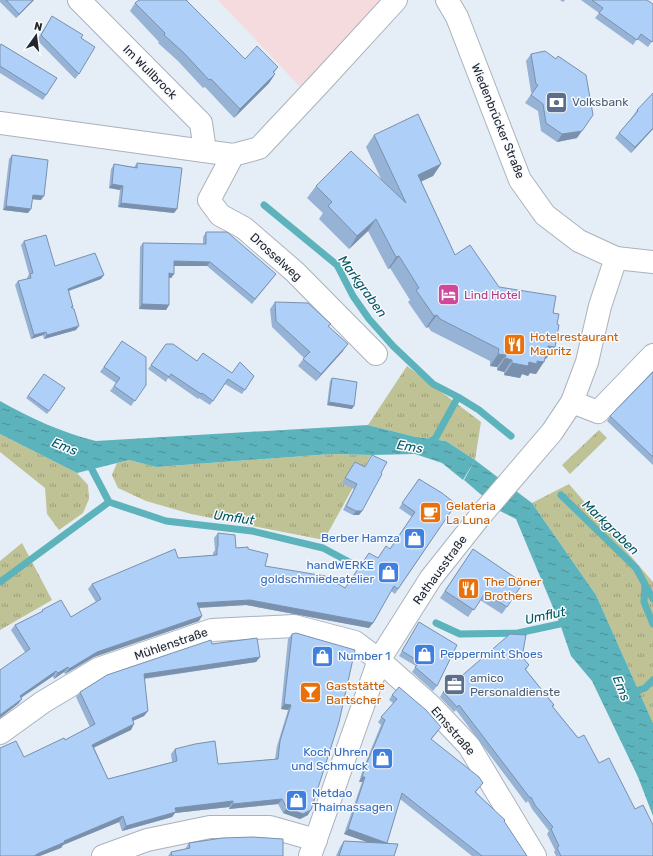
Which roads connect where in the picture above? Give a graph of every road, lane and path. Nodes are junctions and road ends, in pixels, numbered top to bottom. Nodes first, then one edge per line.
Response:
1 (79, 0) edge
2 (396, 0) edge
3 (447, 0) edge
4 (0, 123) edge
5 (204, 151) junction
6 (233, 155) junction
7 (616, 258) junction
8 (653, 262) edge
9 (376, 354) dead end
10 (653, 355) edge
11 (572, 402) junction
12 (379, 660) junction
13 (0, 733) edge
14 (313, 848) edge
15 (103, 856) edge
16 (535, 856) edge

1 - 5 street, Im Wullbrock
2 - 6 street
3 - 7 street, Wiedenbrücker Straße
4 - 5 street
5 - 6 street
6 - 9 street, Drosselweg
7 - 8 street, Wiedenbrücker Straße
7 - 11 street, Rathausstraße
10 - 11 street
11 - 12 street, Rathausstraße
12 - 13 street, Mühlenstraße
12 - 14 street, Rathausstraße
12 - 16 street, Emsstraße
14 - 15 street

